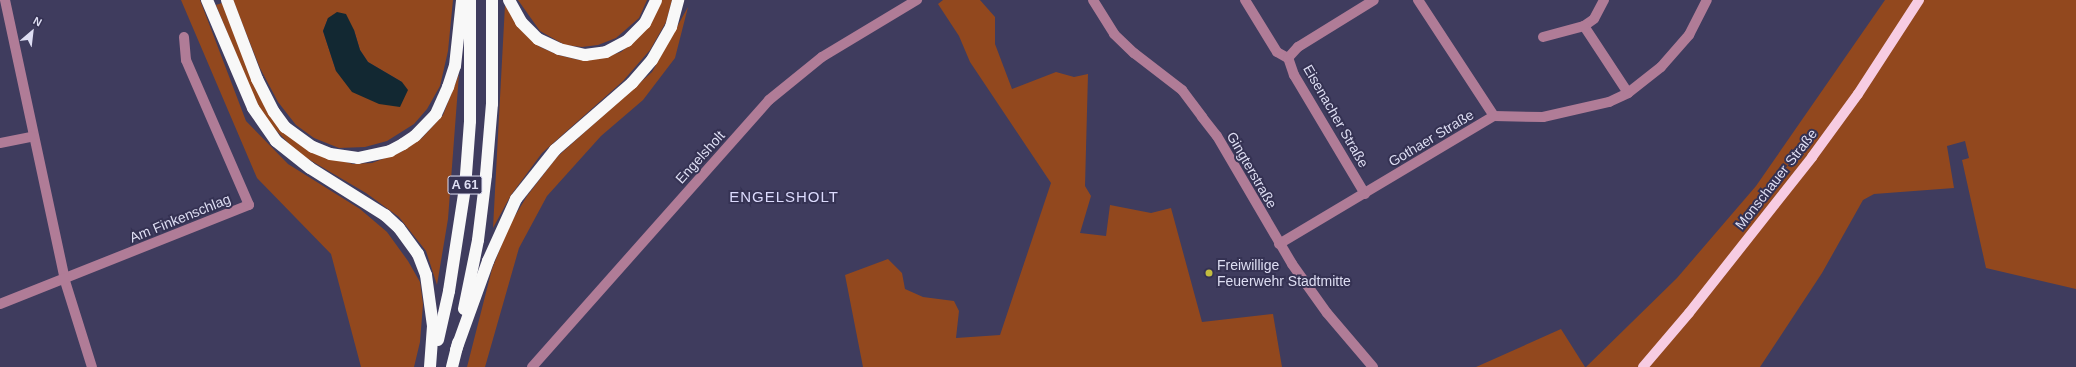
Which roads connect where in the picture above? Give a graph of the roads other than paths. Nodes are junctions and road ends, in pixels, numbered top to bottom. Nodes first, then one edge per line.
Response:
1 (5, 0) edge
2 (207, 0) edge
3 (227, 0) edge
4 (462, 0) edge
5 (470, 0) edge
6 (492, 0) edge
7 (509, 0) edge
8 (656, 0) edge
9 (678, 0) edge
10 (918, 0) edge
11 (1093, 0) edge
12 (1245, 0) edge
13 (1374, 0) edge
14 (1418, 0) edge
15 (1604, 0) edge
16 (1708, 0) edge
17 (1919, 0) edge
18 (1584, 26) junction
19 (184, 37) dead end
20 (1543, 37) dead end
21 (1288, 58) junction
22 (1628, 93) junction
23 (1494, 116) junction
24 (32, 137) junction
25 (0, 142) edge
26 (1365, 194) junction
27 (1279, 244) junction
28 (64, 281) junction
29 (0, 304) edge
30 (456, 350) junction
31 (92, 367) edge
32 (431, 367) edge
33 (452, 367) edge
34 (532, 367) edge
35 (1374, 367) edge
36 (1643, 367) edge

1 - 24 street
2 - 32 highway
3 - 4 highway
5 - 32 highway, A 61
6 - 30 highway, A 61
7 - 8 highway
9 - 30 highway
10 - 34 street, Engelsholt
11 - 27 street, Gingterstraße
12 - 21 street
13 - 21 street, Eisenacher Straße
14 - 23 street, Gothaer Straße
15 - 18 street
16 - 22 street, Gothaer Straße
17 - 36 main road, Monschauer Straße
18 - 20 street
18 - 22 street
19 - 28 street, Am Finkenschlag
21 - 26 street, Eisenacher Straße
22 - 23 street, Gothaer Straße
23 - 26 street, Gothaer Straße
24 - 25 street
24 - 28 street
26 - 27 street, Gothaer Straße
27 - 35 street, Gingterstraße
28 - 29 street
28 - 31 street
30 - 33 highway, A 61

